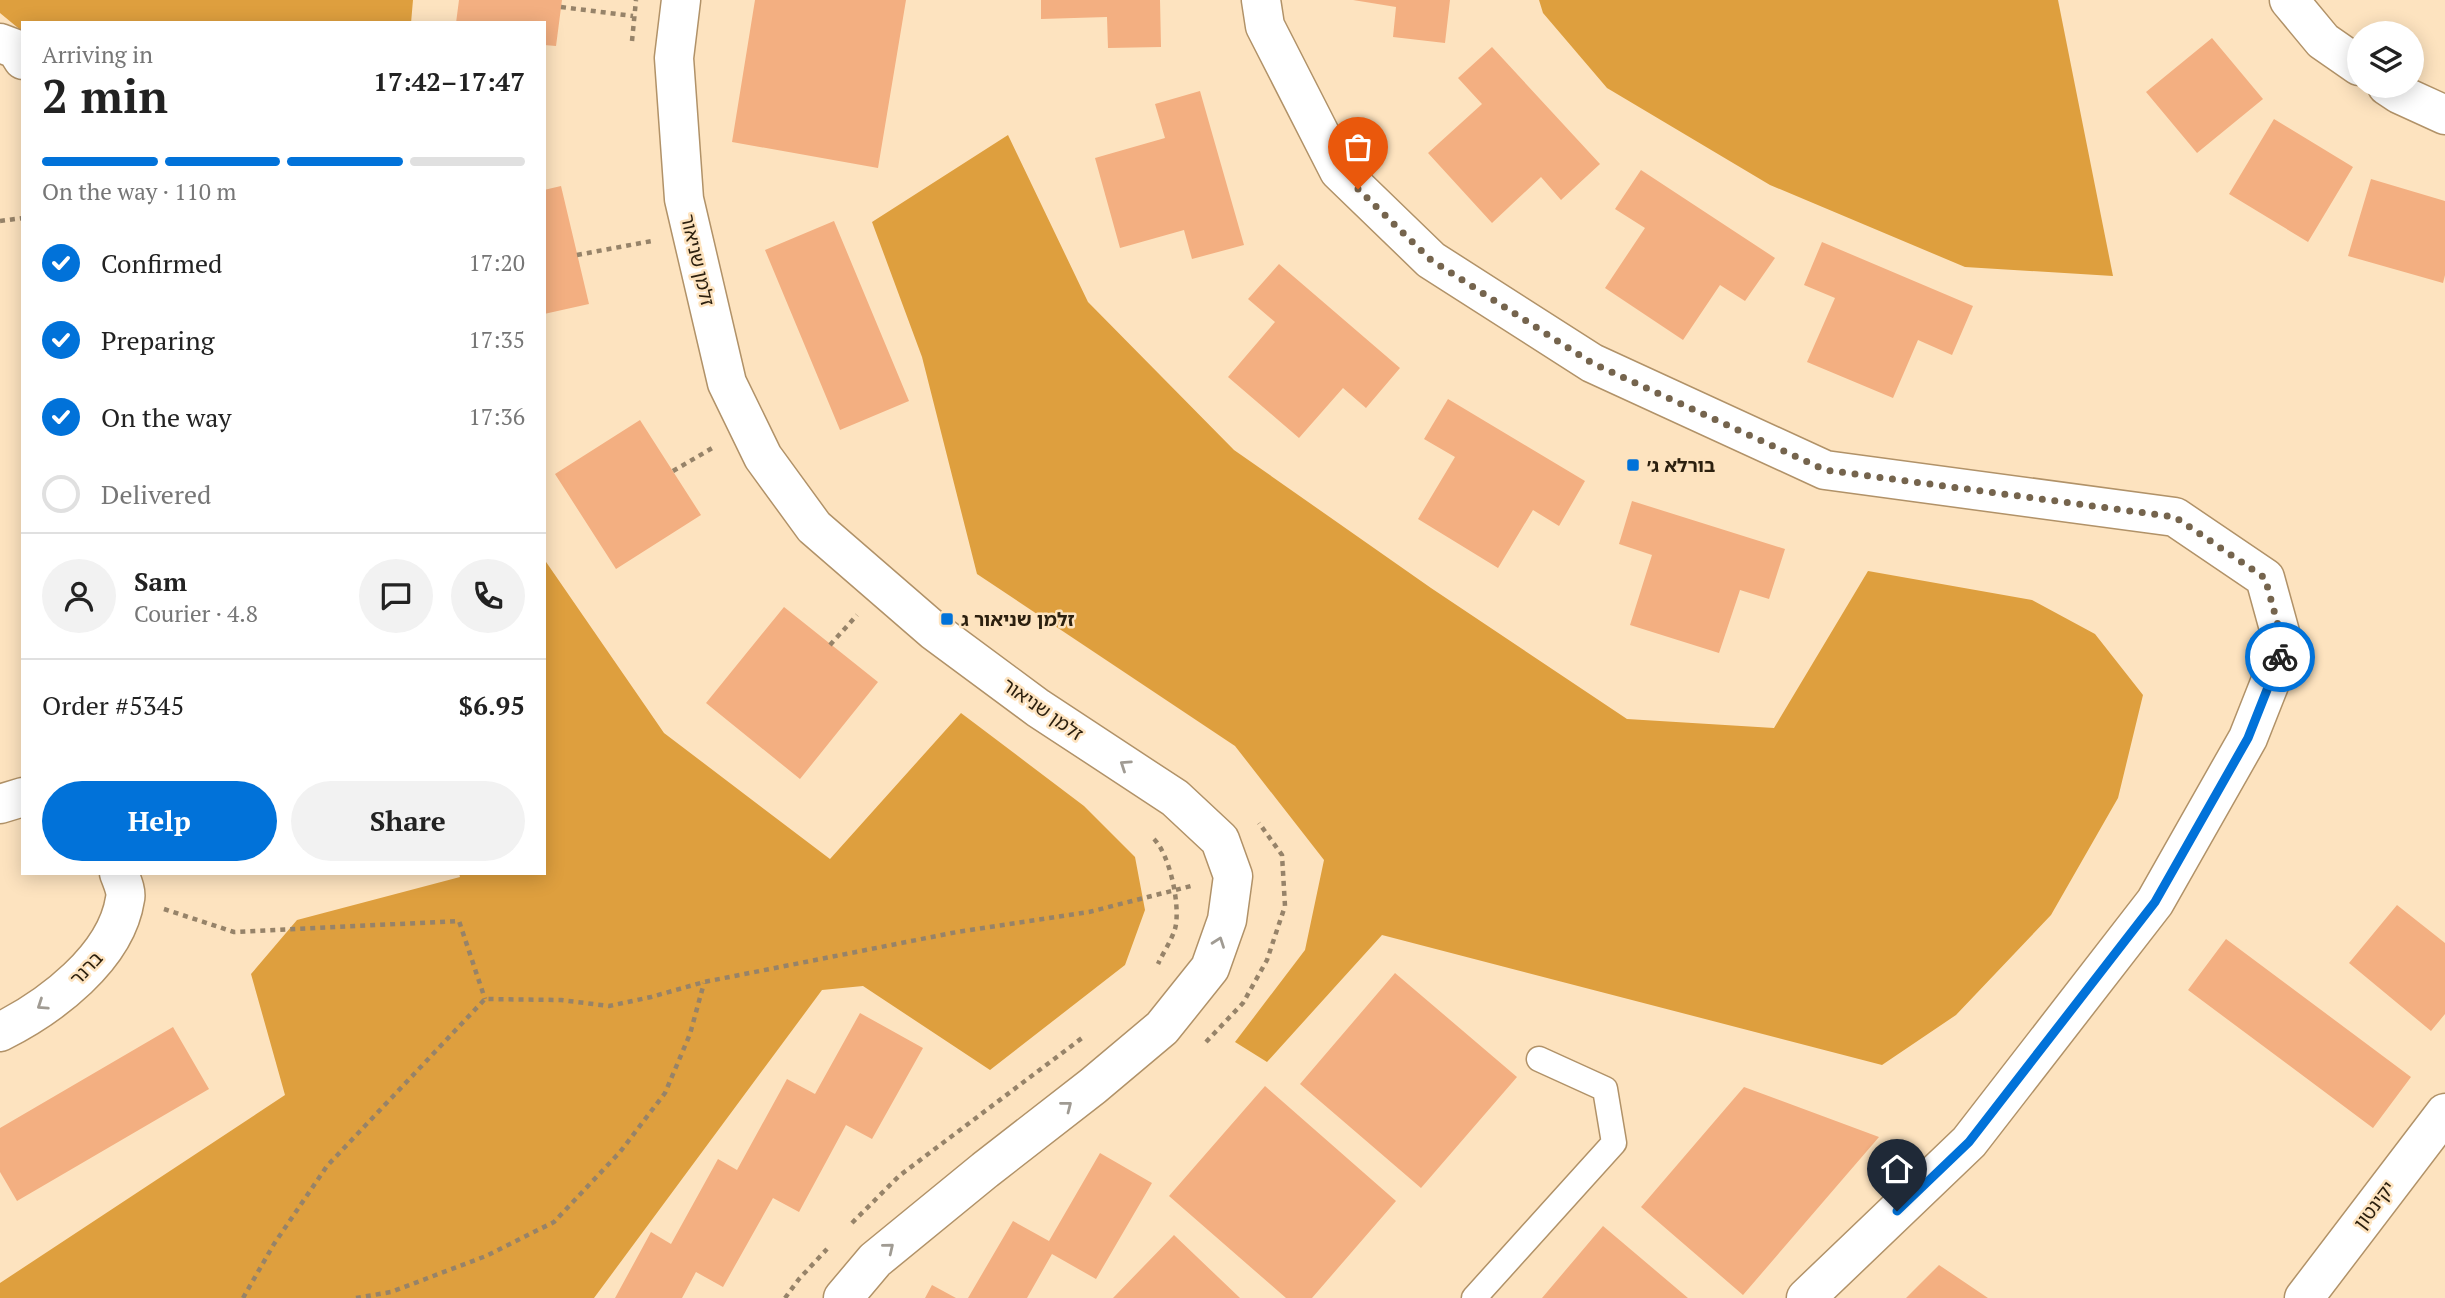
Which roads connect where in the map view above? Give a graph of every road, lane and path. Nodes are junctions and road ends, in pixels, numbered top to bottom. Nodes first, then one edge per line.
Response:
1 (636, 0) edge
2 (681, 0) edge
3 (1261, 0) edge
4 (2289, 0) edge
5 (561, 8) dead end
6 (633, 16) junction
7 (0, 43) edge
8 (633, 54) dead end
9 (21, 57) edge
10 (2347, 58) edge
11 (2409, 98) edge
12 (2445, 115) edge
13 (21, 218) edge
14 (0, 221) edge
15 (651, 228) dead end
16 (577, 255) dead end
17 (721, 443) dead end
18 (673, 471) dead end
19 (864, 606) dead end
20 (830, 645) dead end
21 (21, 798) edge
22 (0, 804) edge
23 (1153, 837) dead end
24 (1233, 876) junction
25 (123, 885) edge
26 (1175, 890) junction
27 (1153, 973) dead end
28 (705, 982) junction
29 (485, 999) junction
30 (0, 1031) edge
31 (1086, 1035) dead end
32 (1539, 1059) dead end
33 (2445, 1113) edge
34 (844, 1231) dead end
35 (835, 1241) dead end
36 (390, 1295) edge
37 (243, 1298) edge
38 (356, 1298) edge
39 (785, 1298) edge
40 (843, 1298) edge
41 (1474, 1298) edge
42 (1806, 1298) edge
43 (2304, 1298) edge

1 - 6 path
24 -> 2 street, זלמן שניאור
3 - 42 street
4 - 10 street
5 - 6 path
6 - 8 path
7 - 9 street
11 - 12 street
13 - 14 path
15 - 16 path
17 - 18 path
19 - 20 path
21 - 22 street
23 - 26 path
24 - 26 path
40 -> 24 street, זלמן שניאור
25 - 29 path
25 -> 30 street, ברנר
26 - 27 path
26 - 28 path
28 - 29 path
28 - 36 path
29 - 37 path
31 - 34 path
32 - 41 lane
33 - 43 street, יקינטון
35 - 39 path
36 - 38 path

